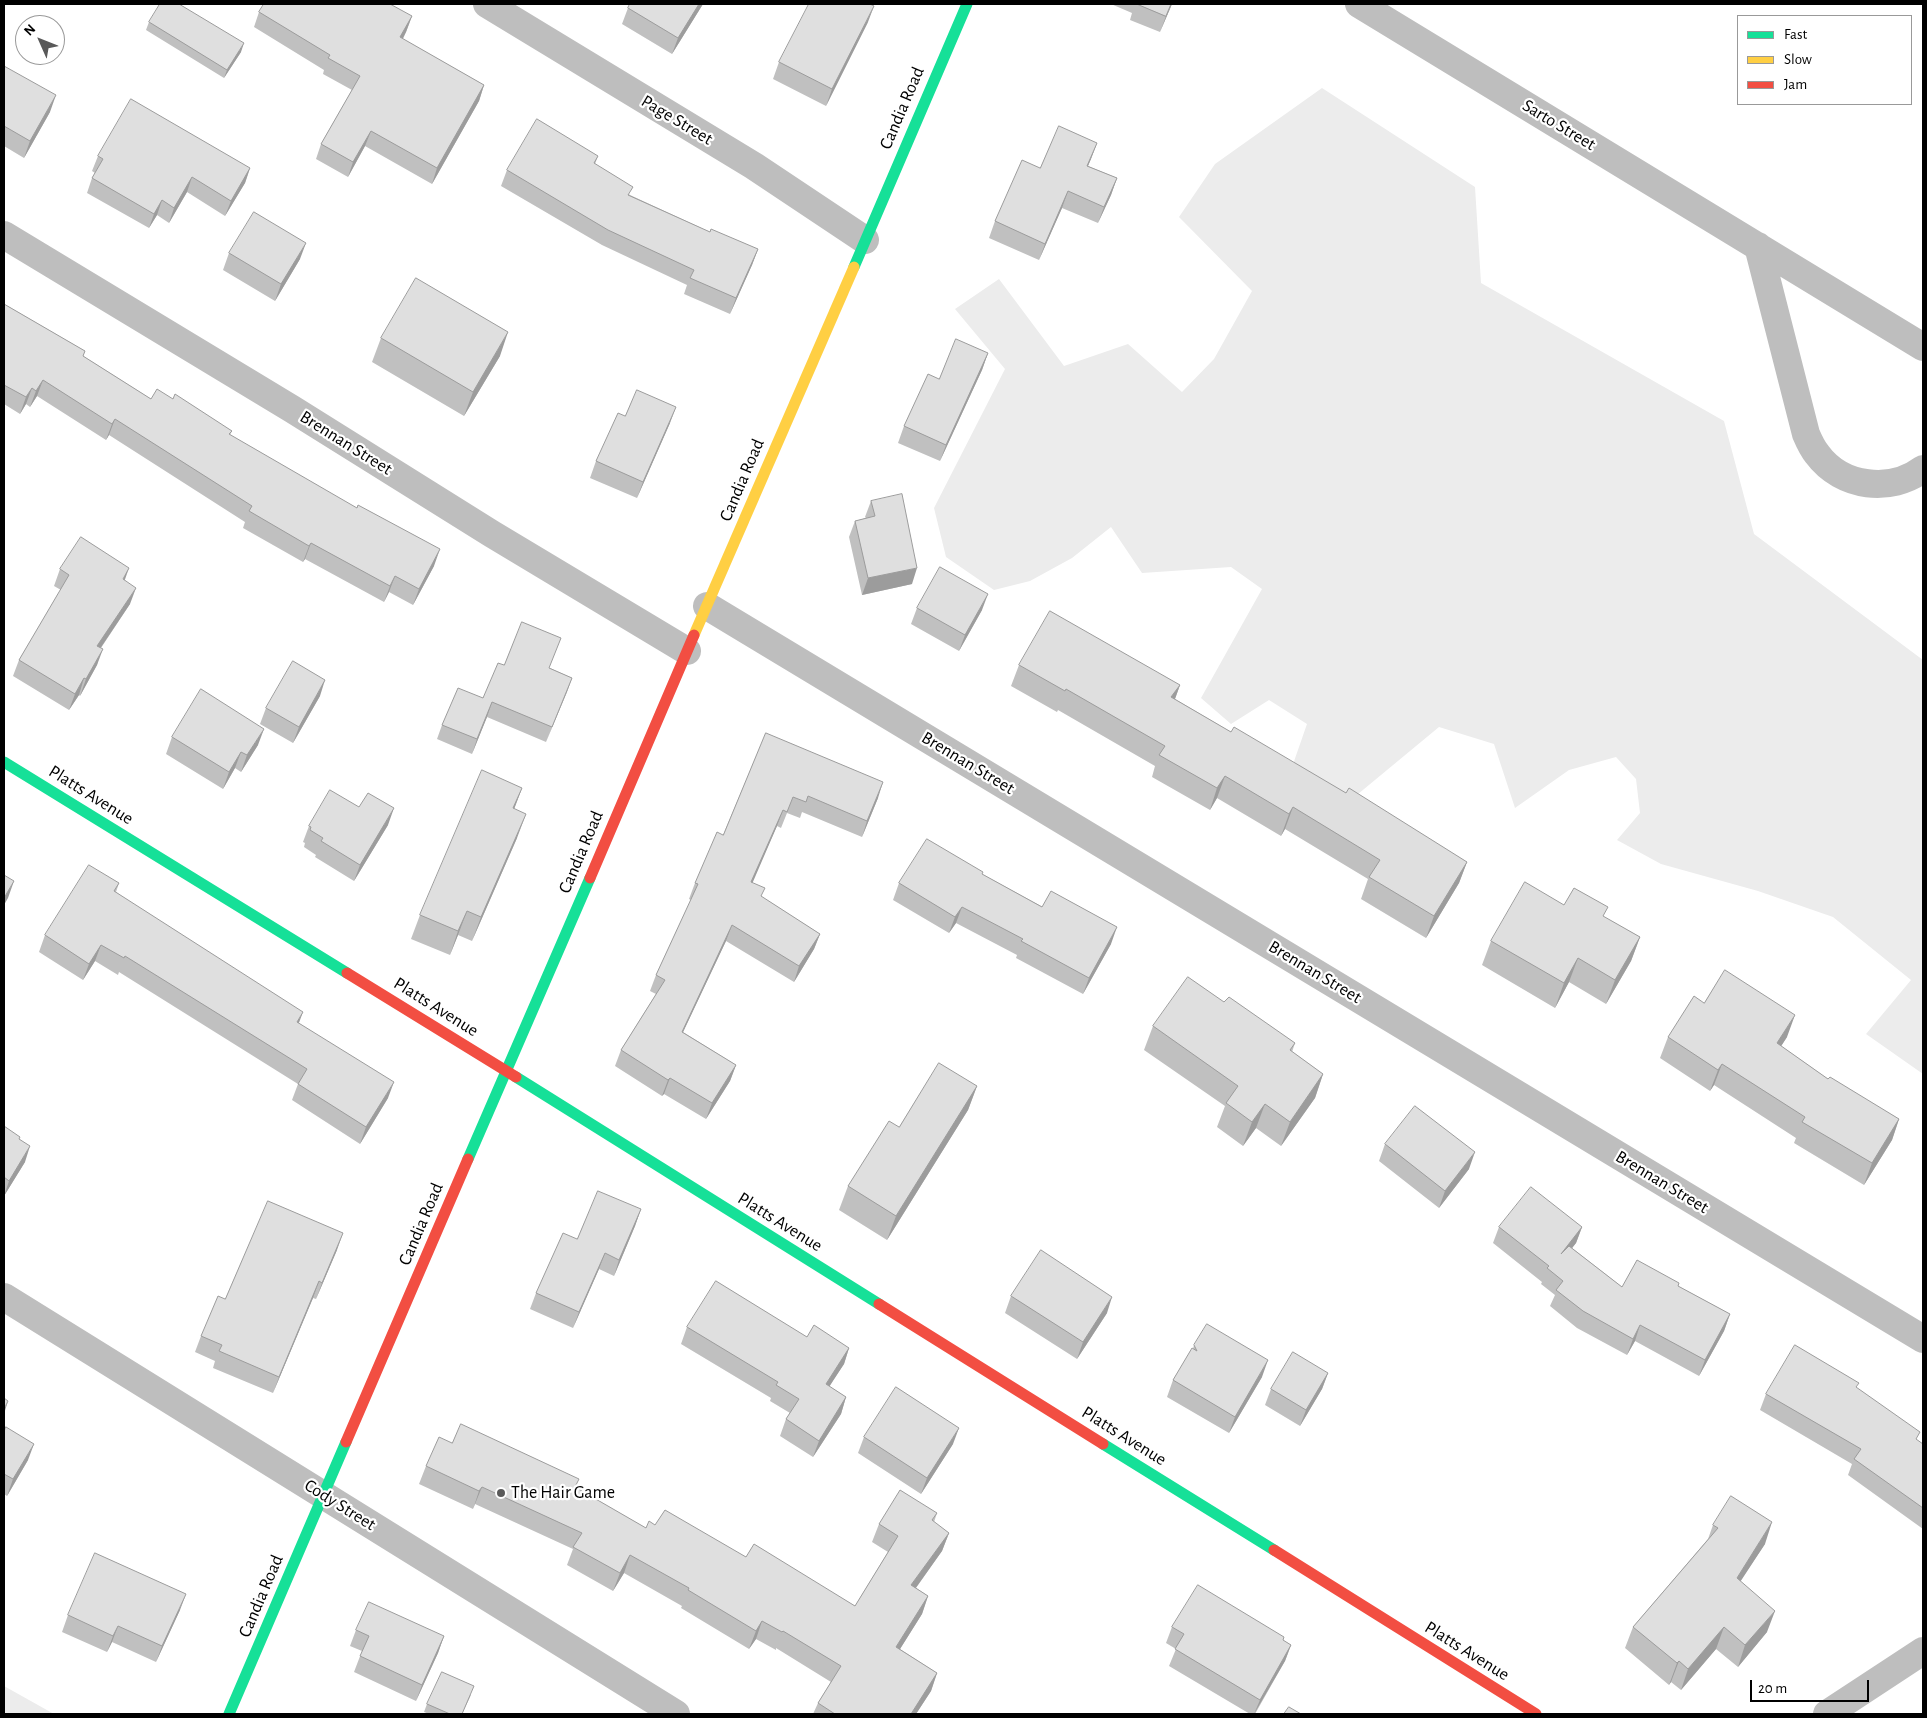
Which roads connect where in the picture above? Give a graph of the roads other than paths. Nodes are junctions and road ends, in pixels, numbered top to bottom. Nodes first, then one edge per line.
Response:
1 (487, 4) edge
2 (967, 4) edge
3 (1359, 4) edge
4 (4, 235) edge
5 (864, 240) junction
6 (1758, 246) junction
7 (1923, 347) edge
8 (1923, 469) edge
9 (707, 606) junction
10 (687, 651) junction
11 (4, 762) edge
12 (506, 1071) junction
13 (4, 1297) edge
14 (1923, 1339) edge
15 (323, 1495) junction
16 (1923, 1651) edge
17 (228, 1714) edge
18 (676, 1714) edge
19 (1536, 1714) edge
20 (1826, 1714) edge

1 - 5 street, Page Street
2 - 5 main road, Candia Road
3 - 6 street, Sarto Street
4 - 10 street, Brennan Street
5 - 9 main road, Candia Road
6 - 7 street, Sarto Street
6 - 8 street
9 - 10 main road, Candia Road
9 - 14 street, Brennan Street
10 - 12 main road, Candia Road
11 - 12 main road, Platts Avenue
12 - 15 main road, Candia Road
12 - 19 main road, Platts Avenue
13 - 15 street, Cody Street
15 - 17 main road, Candia Road
15 - 18 street, Cody Street
16 - 20 street

